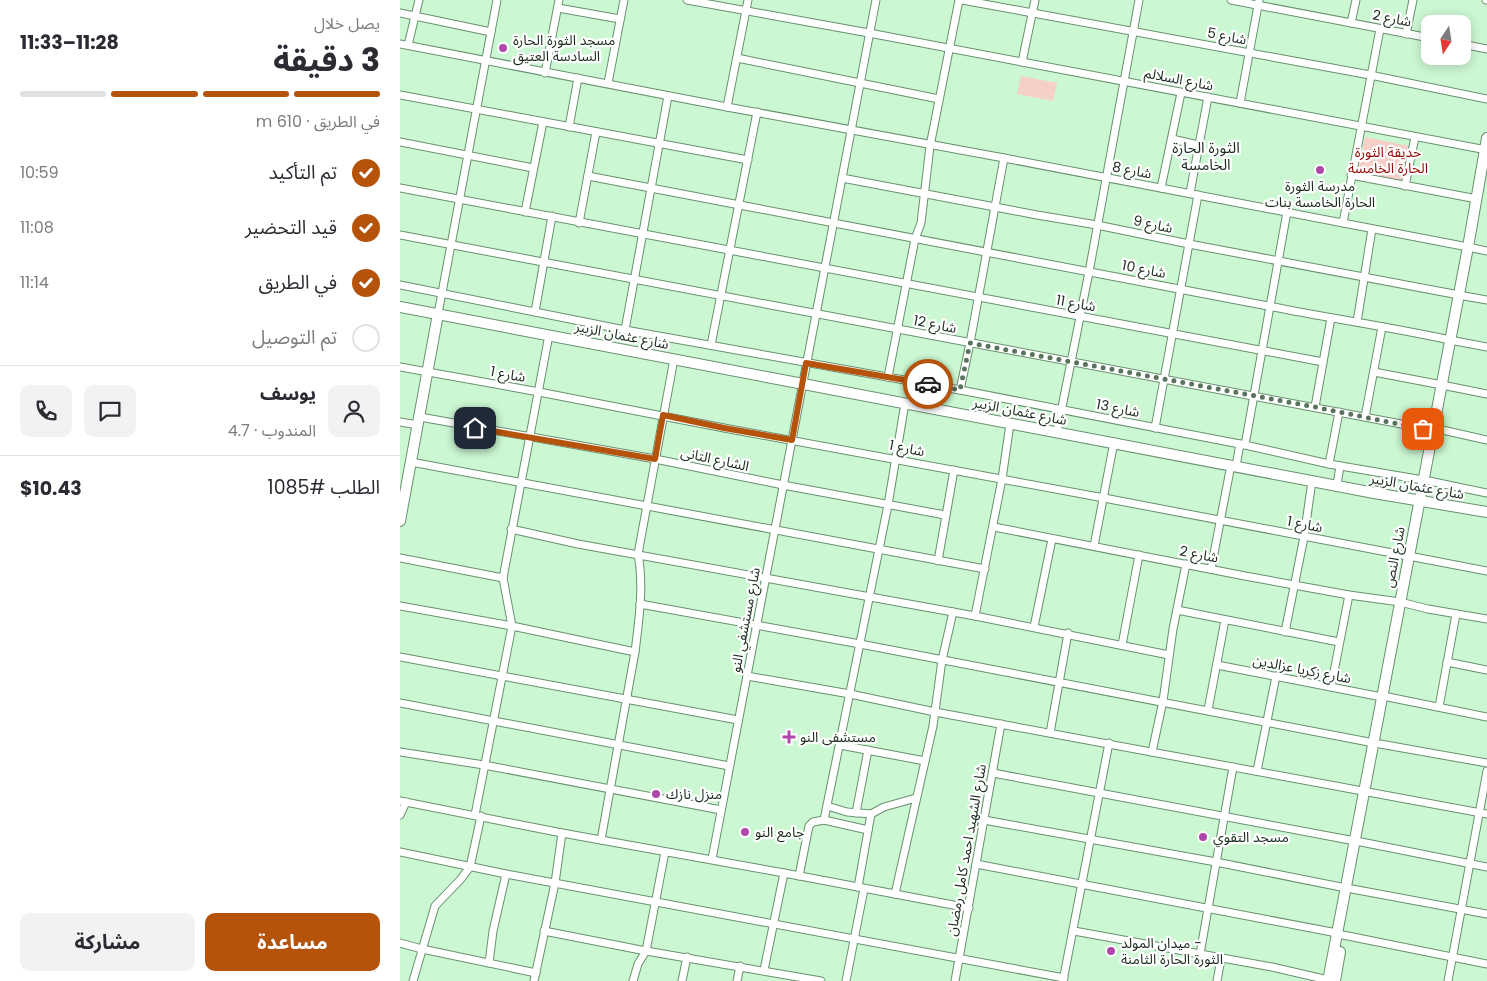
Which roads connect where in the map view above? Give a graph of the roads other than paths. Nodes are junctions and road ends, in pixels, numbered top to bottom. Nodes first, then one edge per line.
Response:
1 (420, 0) edge
2 (497, 0) edge
3 (559, 0) edge
4 (624, 0) edge
5 (687, 0) edge
6 (748, 0) edge
7 (876, 0) edge
8 (960, 0) edge
9 (1035, 0) edge
10 (1139, 0) edge
11 (1231, 0) edge
12 (1356, 0) edge
13 (1413, 0) edge
14 (1259, 3) edge
15 (558, 8) junction
16 (746, 11) junction
17 (400, 13) edge
18 (1033, 13) junction
19 (416, 16) junction
20 (620, 19) junction
21 (1351, 23) junction
22 (1380, 29) junction
23 (491, 32) junction
24 (1133, 32) junction
25 (870, 33) junction
26 (1406, 34) junction
27 (1421, 36) edge
28 (404, 44) edge
29 (1471, 46) edge
30 (948, 48) junction
31 (1487, 49) edge
32 (1249, 53) junction
33 (737, 58) junction
34 (485, 61) junction
35 (1022, 62) junction
36 (545, 73) junction
37 (1370, 75) junction
38 (578, 78) junction
39 (1124, 81) junction
40 (860, 82) junction
41 (608, 83) junction
42 (1181, 93) junction
43 (400, 95) edge
44 (668, 96) junction
45 (1208, 97) junction
46 (939, 99) junction
47 (1487, 99) edge
48 (1240, 103) junction
49 (727, 107) junction
50 (477, 108) junction
51 (757, 112) junction
52 (543, 122) junction
53 (569, 127) junction
54 (1361, 127) junction
55 (851, 130) junction
56 (596, 132) junction
57 (1415, 137) junction
58 (1487, 138) edge
59 (1172, 139) junction
60 (400, 142) edge
61 (660, 143) junction
62 (1198, 145) junction
63 (930, 146) junction
64 (1486, 150) edge
65 (468, 154) junction
66 (1004, 158) junction
67 (748, 160) junction
68 (533, 168) junction
69 (588, 176) junction
70 (1351, 176) junction
71 (1487, 176) edge
72 (842, 178) junction
73 (1105, 178) junction
74 (1405, 186) junction
75 (400, 188) edge
76 (652, 188) junction
77 (1161, 188) junction
78 (923, 194) junction
79 (1190, 194) junction
80 (1198, 195) junction
81 (460, 199) junction
82 (1477, 199) junction
83 (739, 205) junction
84 (995, 207) junction
85 (525, 212) junction
86 (1287, 212) junction
87 (552, 216) junction
88 (579, 223) junction
89 (833, 223) junction
90 (1343, 223) junction
91 (1097, 225) junction
92 (1372, 229) junction
93 (643, 234) junction
94 (400, 235) edge
95 (915, 239) junction
96 (452, 244) junction
97 (1188, 244) junction
98 (1471, 248) junction
99 (730, 251) junction
100 (1487, 251) edge
101 (986, 252) junction
102 (1279, 260) junction
103 (544, 263) junction
104 (824, 268) junction
105 (1089, 272) junction
106 (1364, 277) junction
107 (634, 280) junction
108 (906, 284) junction
109 (400, 285) edge
110 (1180, 288) junction
111 (442, 292) junction
112 (1461, 295) junction
113 (722, 296) junction
114 (978, 297) junction
115 (1487, 300) edge
116 (400, 307) edge
117 (1270, 307) junction
118 (535, 312) junction
119 (438, 314) junction
120 (816, 314) junction
121 (1080, 316) junction
122 (1331, 318) junction
123 (1356, 322) junction
124 (1382, 327) junction
125 (897, 329) junction
126 (625, 330) junction
127 (1173, 334) junction
128 (549, 335) junction
129 (1453, 341) junction
130 (970, 343) junction
131 (711, 345) junction
132 (1487, 347) edge
133 (1262, 351) junction
134 (674, 359) junction
135 (1071, 362) junction
136 (1323, 362) junction
137 (806, 363) junction
138 (400, 367) edge
139 (1374, 372) junction
140 (428, 373) junction
141 (888, 378) junction
142 (1164, 379) junction
143 (802, 385) junction
144 (1444, 385) junction
145 (960, 390) junction
146 (539, 392) junction
147 (1487, 394) edge
148 (1254, 396) junction
149 (905, 403) junction
150 (1315, 407) junction
151 (1061, 410) junction
152 (1339, 412) junction
153 (663, 415) junction
154 (1365, 417) junction
155 (419, 421) junction
156 (400, 422) edge
157 (1010, 424) junction
158 (1155, 428) junction
159 (1436, 429) junction
160 (1057, 432) junction
161 (530, 437) junction
162 (792, 440) junction
163 (1487, 440) edge
164 (1114, 442) junction
165 (1243, 445) junction
166 (655, 459) junction
167 (896, 459) junction
168 (411, 462) junction
169 (1328, 464) junction
170 (1234, 466) junction
171 (1340, 466) junction
172 (954, 470) junction
173 (405, 473) edge
174 (1002, 479) junction
175 (1426, 480) junction
176 (1312, 481) junction
177 (521, 482) junction
178 (783, 485) junction
179 (1337, 485) junction
180 (1487, 493) edge
181 (1104, 498) junction
182 (1422, 502) junction
183 (888, 505) junction
184 (647, 506) junction
185 (1487, 512) edge
186 (945, 515) junction
187 (1221, 520) junction
188 (400, 521) edge
189 (994, 527) junction
190 (511, 530) junction
191 (775, 530) junction
192 (1304, 537) junction
193 (1052, 539) junction
194 (1094, 546) junction
195 (878, 549) junction
196 (638, 554) junction
197 (1139, 555) junction
198 (1411, 557) junction
199 (400, 558) edge
200 (938, 561) junction
201 (1186, 564) junction
202 (985, 569) junction
203 (1211, 569) junction
204 (1487, 571) edge
205 (766, 577) junction
206 (503, 578) junction
207 (1294, 584) junction
208 (1349, 595) junction
209 (869, 596) junction
210 (1403, 603) junction
211 (640, 604) junction
212 (400, 606) edge
213 (1177, 610) junction
214 (953, 612) junction
215 (1456, 614) junction
216 (975, 616) junction
217 (1487, 619) edge
218 (1225, 620) junction
219 (756, 625) junction
220 (512, 626) junction
221 (1034, 627) junction
222 (1285, 632) junction
223 (1068, 634) junction
224 (1339, 642) junction
225 (860, 644) junction
226 (1122, 645) junction
227 (635, 652) junction
228 (1169, 655) junction
229 (400, 657) edge
230 (942, 660) junction
231 (1447, 662) junction
232 (1217, 665) junction
233 (1487, 670) edge
234 (502, 675) junction
235 (747, 676) junction
236 (1276, 676) junction
237 (1059, 683) junction
238 (1331, 687) junction
239 (850, 694) junction
240 (1385, 697) junction
241 (627, 700) junction
242 (1163, 701) junction
243 (400, 703) edge
244 (1439, 707) junction
245 (1208, 710) junction
246 (935, 712) junction
247 (1487, 718) edge
248 (738, 720) junction
249 (492, 722) junction
250 (1267, 722) junction
251 (1001, 724) junction
252 (1050, 733) junction
253 (1109, 743) junction
254 (1377, 744) junction
255 (619, 745) junction
256 (840, 745) junction
257 (868, 750) junction
258 (400, 752) edge
259 (1152, 752) junction
260 (925, 761) junction
261 (1487, 763) edge
262 (484, 765) junction
263 (730, 766) junction
264 (1233, 767) junction
265 (1257, 771) junction
266 (1487, 771) edge
267 (993, 773) junction
268 (610, 789) junction
269 (1368, 792) junction
270 (1099, 793) junction
271 (916, 798) junction
272 (403, 801) edge
273 (827, 806) junction
274 (721, 810) junction
275 (856, 813) junction
276 (1483, 813) edge
277 (871, 814) junction
278 (400, 815) edge
279 (478, 815) junction
280 (1226, 816) junction
281 (824, 820) junction
282 (984, 820) junction
283 (868, 830) junction
284 (562, 833) junction
285 (1090, 839) junction
286 (601, 840) junction
287 (1358, 842) junction
288 (400, 852) edge
289 (665, 852) junction
290 (712, 859) junction
291 (1216, 862) junction
292 (976, 864) junction
293 (1471, 864) junction
294 (470, 867) junction
295 (1487, 867) edge
296 (784, 873) junction
297 (506, 874) junction
298 (799, 876) junction
299 (554, 883) junction
300 (1082, 884) junction
301 (861, 888) junction
302 (1349, 888) junction
303 (895, 894) junction
304 (656, 901) junction
305 (969, 908) junction
306 (1208, 909) junction
307 (1462, 909) junction
308 (1487, 914) edge
309 (774, 924) junction
310 (544, 931) junction
311 (1074, 931) junction
312 (1340, 934) junction
313 (853, 938) junction
314 (400, 943) edge
315 (422, 950) junction
316 (646, 951) junction
317 (1200, 954) junction
318 (1452, 956) junction
319 (687, 957) junction
320 (959, 959) junction
321 (1221, 959) junction
322 (489, 963) junction
323 (1487, 964) edge
324 (740, 966) junction
325 (764, 970) junction
326 (536, 973) junction
327 (1064, 980) edge
328 (413, 981) edge
329 (534, 981) edge
330 (633, 981) edge
331 (682, 981) edge
332 (737, 981) edge
333 (821, 981) edge
334 (846, 981) edge
335 (955, 981) edge
336 (1217, 981) edge
337 (1331, 981) edge
338 (1448, 981) edge

1 - 19 street
2 - 23 street
3 - 15 street
4 - 20 street
5 - 16 street, شارع السلالم
6 - 16 street
7 - 25 street, شارع مستشفي النو
8 - 18 street, شارع 5
8 - 30 street
9 - 18 street
10 - 24 street
11 - 14 street, شارع 2
12 - 21 street
13 - 26 street
14 - 21 street, شارع 2
14 - 32 street
15 - 20 street
15 - 36 street
16 - 25 street, شارع السلالم
16 - 33 street
17 - 19 street
18 - 24 street, شارع 5
18 - 35 street
19 - 23 street
19 - 28 street
20 - 41 street
21 - 22 street, شارع 2
22 - 26 street, شارع 2
22 - 37 street
23 - 34 street
24 - 32 street, شارع 5
24 - 39 street
25 - 30 street, شارع السلالم
25 - 40 street, شارع مستشفي النو
26 - 27 street, شارع 2
28 - 34 street, شارع 8
29 - 31 street
30 - 35 street, شارع السلالم
30 - 46 street
32 - 37 street, شارع 5
32 - 48 street
33 - 40 street
33 - 49 street
34 - 36 street, شارع 8
34 - 50 street
35 - 39 street, شارع السلالم
36 - 38 street, شارع 8
37 - 47 street, شارع 5
37 - 54 street
38 - 41 street, شارع 8
38 - 53 street
39 - 42 street, شارع السلالم
39 - 73 street
40 - 46 street
40 - 55 street, شارع مستشفي النو
41 - 44 street, شارع 8
42 - 45 street, شارع السلالم
42 - 59 street
43 - 50 street
44 - 49 street, شارع 8
44 - 61 street
45 - 48 street, شارع السلالم
45 - 62 street
46 - 63 street
48 - 54 street, شارع السلالم
49 - 51 street, شارع 8
50 - 52 street
50 - 65 street
51 - 55 street, شارع 8
51 - 67 street
52 - 53 street
52 - 68 street
53 - 56 street
54 - 57 street, شارع السلالم
54 - 70 street
55 - 63 street, شارع 8
55 - 72 street, شارع مستشفي النو
56 - 61 street
56 - 69 street
57 - 64 street, شارع السلالم
57 - 74 street
58 - 64 street, شارع النص
59 - 62 street
59 - 77 street
60 - 65 street
61 - 67 street
61 - 76 street
62 - 79 street
63 - 66 street, شارع 8
63 - 78 street
64 - 82 street, شارع النص
65 - 68 street
65 - 81 street
66 - 73 street, شارع 8
66 - 84 street
67 - 83 street
68 - 85 street
69 - 76 street, شارع 10
69 - 88 street
70 - 74 street
70 - 90 street
71 - 98 street, شارع النص
72 - 78 street, شارع 9
72 - 89 street, شارع مستشفي النو
73 - 77 street, شارع 8
73 - 91 street
74 - 82 street
75 - 81 street, شارع 11
76 - 83 street, شارع 10
76 - 93 street
77 - 79 street, شارع 8
78 - 84 street, شارع 9
78 - 95 street
79 - 80 street, شارع 8
80 - 86 street, شارع 8
80 - 97 street
81 - 85 street, شارع 11
81 - 96 street
82 - 98 street, شارع النص
83 - 89 street, شارع 10
83 - 99 street
84 - 91 street, شارع 9
84 - 101 street
85 - 87 street, شارع 11
86 - 90 street, شارع 8
86 - 102 street
87 - 88 street, شارع 11
87 - 103 street
88 - 93 street, شارع 11
89 - 95 street, شارع 10
89 - 104 street, شارع مستشفي النو
90 - 92 street, شارع 8
91 - 97 street, شارع 9
91 - 105 street
92 - 98 street, شارع 8
92 - 106 street
93 - 99 street, شارع 11
93 - 107 street
94 - 96 street, شارع 12
95 - 101 street, شارع 10
95 - 108 street
96 - 103 street, شارع 12
96 - 111 street
97 - 102 street, شارع 9
97 - 110 street
98 - 100 street, شارع 8
98 - 112 street, شارع النص
99 - 104 street, شارع 11
99 - 113 street
101 - 105 street, شارع 10
101 - 114 street
102 - 106 street, شارع 9
102 - 117 street
103 - 107 street, شارع 12
103 - 118 street
104 - 108 street, شارع 11
104 - 120 street, شارع مستشفي النو
105 - 110 street, شارع 10
105 - 121 street
106 - 112 street, شارع 9
106 - 123 street
107 - 113 street, شارع 12
107 - 126 street
108 - 114 street, شارع 11
108 - 125 street
109 - 111 street, شارع 13
110 - 117 street, شارع 10
110 - 127 street
111 - 118 street, شارع 13
111 - 119 street
112 - 115 street, شارع 9
112 - 129 street, شارع النص
113 - 120 street, شارع 12
113 - 131 street
114 - 121 street, شارع 11
114 - 130 street
116 - 119 street, شارع عثمان الزبير
117 - 122 street, شارع 10
117 - 133 street
118 - 126 street, شارع 13
119 - 128 street, شارع عثمان الزبير
119 - 140 street
120 - 125 street, شارع 12
120 - 137 street, شارع مستشفي النو
121 - 127 street, شارع 11
121 - 135 street
122 - 123 street, شارع 10
122 - 136 street
123 - 124 street, شارع 10
124 - 129 street, شارع 10
124 - 139 street
125 - 130 street, شارع 12
125 - 141 street
126 - 131 street, شارع 13
127 - 133 street, شارع 11
127 - 142 street
128 - 134 street, شارع عثمان الزبير
128 - 146 street
129 - 132 street, شارع 10
129 - 144 street, شارع النص
130 - 135 street, شارع 12
130 - 145 street
131 - 137 street, شارع 13
133 - 136 street, شارع 11
133 - 148 street
134 - 143 street, شارع عثمان الزبير
134 - 153 street
135 - 142 street, شارع 12
135 - 151 street
136 - 150 street
137 - 141 street, شارع 13
137 - 143 street, شارع مستشفي النو
138 - 140 street, شارع 1
139 - 144 street
139 - 154 street
140 - 146 street, شارع 1
140 - 155 street
141 - 145 street, شارع 13
142 - 148 street, شارع 12
142 - 158 street
143 - 149 street, شارع عثمان الزبير
143 - 162 street, شارع مستشفي النو
144 - 147 street
144 - 159 street, شارع النص
145 - 151 street, شارع 13
146 - 153 street, شارع 1
146 - 161 street
148 - 150 street, شارع 12
148 - 165 street
149 - 157 street, شارع عثمان الزبير
149 - 167 street
150 - 152 street, شارع 12
151 - 158 street, شارع 13
151 - 160 street
152 - 154 street, شارع 12
152 - 169 street
153 - 162 street, شارع 1
153 - 166 street
154 - 159 street, شارع 12
155 - 156 street, الشارع التانى
155 - 161 street, الشارع التانى
155 - 168 street
157 - 160 street, شارع عثمان الزبير
157 - 174 street
158 - 165 street, شارع 13
159 - 163 street, شارع 12
159 - 175 street, شارع النص
160 - 164 street, شارع عثمان الزبير
161 - 166 street, الشارع التانى
161 - 177 street
162 - 167 street, شارع 1
162 - 178 street, شارع مستشفي النو
164 - 170 street, شارع عثمان الزبير
164 - 181 street
165 - 169 street, شارع 13
165 - 170 street
166 - 178 street, الشارع التانى
166 - 184 street
167 - 172 street, شارع 1
167 - 183 street
168 - 173 street
168 - 177 street
169 - 171 street, شارع 13
170 - 176 street, شارع عثمان الزبير
170 - 187 street
171 - 175 street, شارع 13
171 - 179 street
172 - 174 street, شارع 1
172 - 186 street
173 - 188 street
174 - 181 street, شارع 1
174 - 189 street
175 - 180 street, شارع 13
175 - 182 street, شارع النص
176 - 179 street, شارع عثمان الزبير
176 - 192 street
177 - 184 street
177 - 190 street
178 - 183 street, الشارع التانى
178 - 191 street, شارع مستشفي النو
179 - 182 street, شارع عثمان الزبير
181 - 187 street, شارع 1
181 - 194 street
182 - 185 street, شارع عثمان الزبير
182 - 198 street, شارع النص
183 - 186 street, الشارع التانى
183 - 195 street
184 - 191 street
184 - 196 street
186 - 200 street
187 - 192 street, شارع 1
187 - 203 street
189 - 193 street, شارع 2
189 - 202 street
190 - 196 street
190 - 206 street
191 - 195 street
191 - 205 street, شارع مستشفي النو
192 - 198 street, شارع 1
192 - 207 street
193 - 194 street, شارع 2
193 - 221 street
194 - 197 street, شارع 2
195 - 200 street
195 - 209 street
196 - 205 street
196 - 211 street
197 - 201 street, شارع 2
197 - 226 street
198 - 204 street, شارع 1
198 - 210 street, شارع النص
199 - 206 street
200 - 202 street
201 - 203 street, شارع 2
201 - 213 street
202 - 216 street
203 - 207 street, شارع 2
205 - 209 street
205 - 219 street, شارع مستشفي النو
206 - 220 street
207 - 208 street, شارع 2
207 - 222 street
208 - 210 street, شارع 2
208 - 224 street
209 - 214 street
209 - 225 street
210 - 215 street, شارع 2
210 - 240 street, شارع النص
211 - 219 street
211 - 227 street
212 - 220 street
213 - 218 street
213 - 228 street
214 - 216 street
214 - 230 street
215 - 217 street, شارع 2
215 - 231 street
216 - 221 street
218 - 222 street
218 - 232 street
219 - 225 street
219 - 235 street, شارع مستشفي النو
220 - 227 street
220 - 234 street
221 - 223 street
222 - 224 street
223 - 226 street
223 - 237 street
224 - 238 street
225 - 230 street
225 - 239 street
226 - 228 street
227 - 241 street
228 - 242 street
229 - 234 street
230 - 237 street
230 - 246 street
231 - 233 street
231 - 244 street
232 - 236 street, شارع زكريا عزالدين
232 - 245 street
234 - 241 street
234 - 249 street
235 - 239 street
235 - 248 street, شارع مستشفي النو
236 - 238 street, شارع زكريا عزالدين
236 - 250 street
237 - 242 street
237 - 252 street
238 - 240 street, شارع زكريا عزالدين
239 - 246 street
239 - 256 street
240 - 244 street, شارع زكريا عزالدين
240 - 254 street, شارع النص
241 - 248 street
241 - 255 street
242 - 245 street
242 - 259 street
243 - 249 street
244 - 247 street, شارع زكريا عزالدين
245 - 250 street
246 - 251 street
246 - 260 street
248 - 263 street, شارع مستشفي النو
249 - 255 street
249 - 262 street
250 - 254 street
250 - 265 street
251 - 252 street
251 - 267 street, شارع الشهيد احمد كامل رمضان
252 - 253 street
253 - 259 street
253 - 270 street
254 - 261 street
254 - 269 street, شارع النص
255 - 263 street
255 - 268 street
256 - 257 street
256 - 273 street
257 - 260 street
257 - 275 street
258 - 262 street
259 - 264 street
260 - 271 street
262 - 268 street
262 - 279 street
263 - 274 street, شارع مستشفي النو
264 - 265 street
264 - 280 street
265 - 269 street
266 - 276 street
267 - 270 street
267 - 282 street, شارع الشهيد احمد كامل رمضان
268 - 274 street
268 - 286 street
269 - 276 street
269 - 287 street, شارع النص
270 - 280 street
270 - 285 street
271 - 277 street
271 - 303 street
272 - 278 street
272 - 279 street
273 - 275 street
273 - 281 street
274 - 290 street, شارع مستشفي النو
275 - 277 street
276 - 293 street
277 - 283 street
279 - 284 street
279 - 294 street
280 - 287 street
280 - 291 street
281 - 283 street
281 - 298 street
282 - 285 street
282 - 292 street, شارع الشهيد احمد كامل رمضان
283 - 301 street
284 - 286 street
284 - 299 street
285 - 291 street
285 - 300 street
286 - 289 street
287 - 293 street
287 - 302 street, شارع النص
288 - 294 street
289 - 290 street
289 - 304 street
290 - 296 street
291 - 302 street
291 - 306 street
292 - 300 street
292 - 305 street, شارع الشهيد احمد كامل رمضان
293 - 295 street
293 - 307 street
294 - 297 street
294 - 315 street
296 - 298 street
296 - 309 street
297 - 299 street
297 - 322 street
298 - 301 street
299 - 304 street
299 - 310 street
300 - 306 street
300 - 311 street
301 - 303 street
301 - 313 street
302 - 307 street
302 - 312 street, شارع النص
303 - 305 street
304 - 309 street
304 - 316 street
305 - 320 street, شارع الشهيد احمد كامل رمضان
306 - 312 street
306 - 317 street
307 - 308 street
307 - 318 street
309 - 313 street
309 - 325 street
310 - 316 street
310 - 326 street
311 - 317 street
311 - 327 street
312 - 318 street
312 - 337 street, شارع النص
313 - 320 street
313 - 334 street
314 - 315 street
315 - 322 street
315 - 328 street
316 - 319 street
316 - 330 street
317 - 321 street
318 - 323 street
318 - 338 street
319 - 324 street
319 - 331 street
320 - 327 street
320 - 335 street, شارع الشهيد احمد كامل رمضان
321 - 336 street
321 - 337 street
322 - 326 street
324 - 325 street
324 - 332 street
325 - 333 street
326 - 329 street

